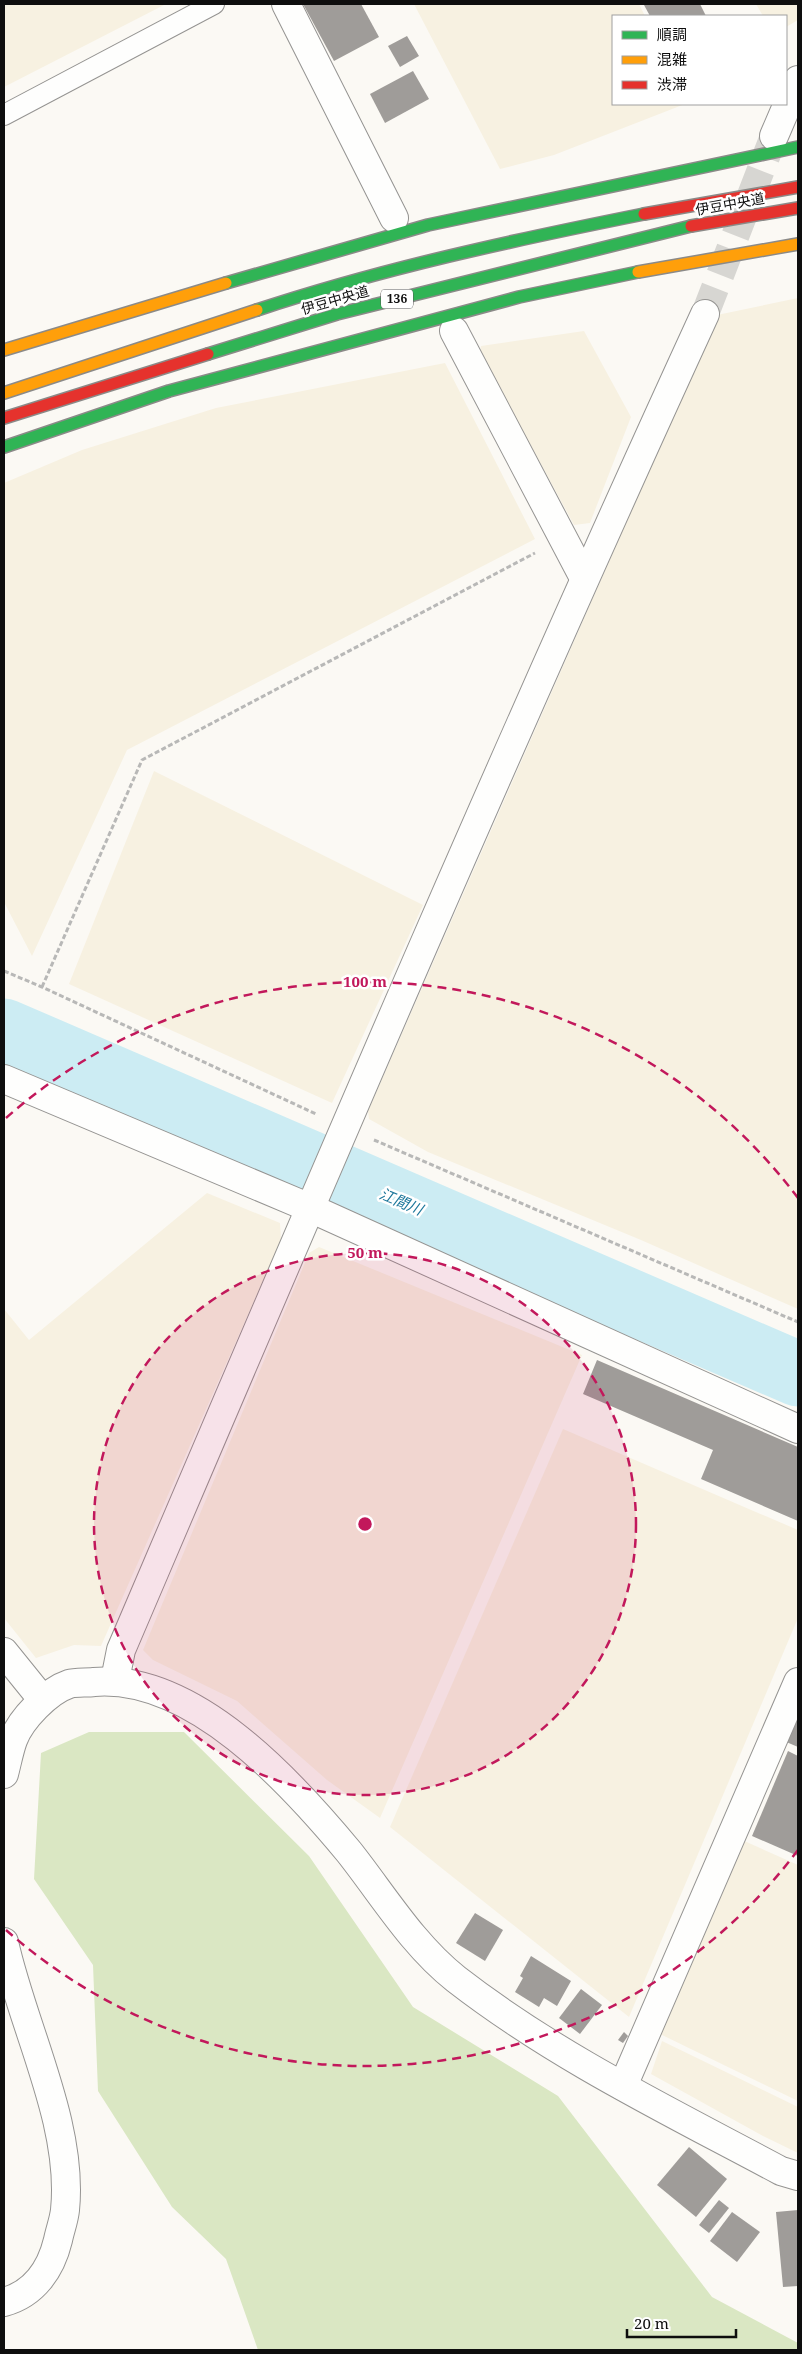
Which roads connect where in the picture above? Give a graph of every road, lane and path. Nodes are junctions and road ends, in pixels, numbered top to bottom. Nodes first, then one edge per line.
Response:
1 (214, 4) edge
2 (286, 4) edge
3 (798, 80) edge
4 (4, 115) edge
5 (774, 136) tunnel mouth
6 (798, 147) edge
7 (798, 187) edge
8 (798, 208) edge
9 (394, 218) dead end
10 (798, 244) edge
11 (705, 314) tunnel mouth
12 (454, 331) dead end
13 (4, 350) edge
14 (4, 392) edge
15 (4, 418) edge
16 (4, 448) edge
17 (563, 538) junction
18 (584, 578) junction
19 (4, 971) edge
20 (42, 987) junction
21 (4, 1079) edge
22 (343, 1132) junction
23 (312, 1203) junction
24 (798, 1322) edge
25 (798, 1429) edge
26 (4, 1652) edge
27 (115, 1680) junction
28 (798, 1682) edge
29 (42, 1699) junction
30 (4, 1774) edge
31 (4, 1942) edge
32 (623, 2086) junction
33 (798, 2176) edge
34 (4, 2302) edge

1 - 4 lane
2 - 9 street
3 - 5 street
6 - 13 main road
7 - 14 main road, 伊豆中央道 / 136
8 - 15 main road, 伊豆中央道 / 136
10 - 16 main road
11 - 18 street
12 - 17 street
17 - 18 street
17 - 20 path
18 - 22 street
19 - 20 path
20 - 22 path
21 - 23 street
22 - 23 street
22 - 24 path
23 - 25 street
23 - 27 street
26 - 29 street
27 - 29 street
27 - 32 street
28 - 32 street
29 - 30 street
31 - 34 street
32 - 33 street

